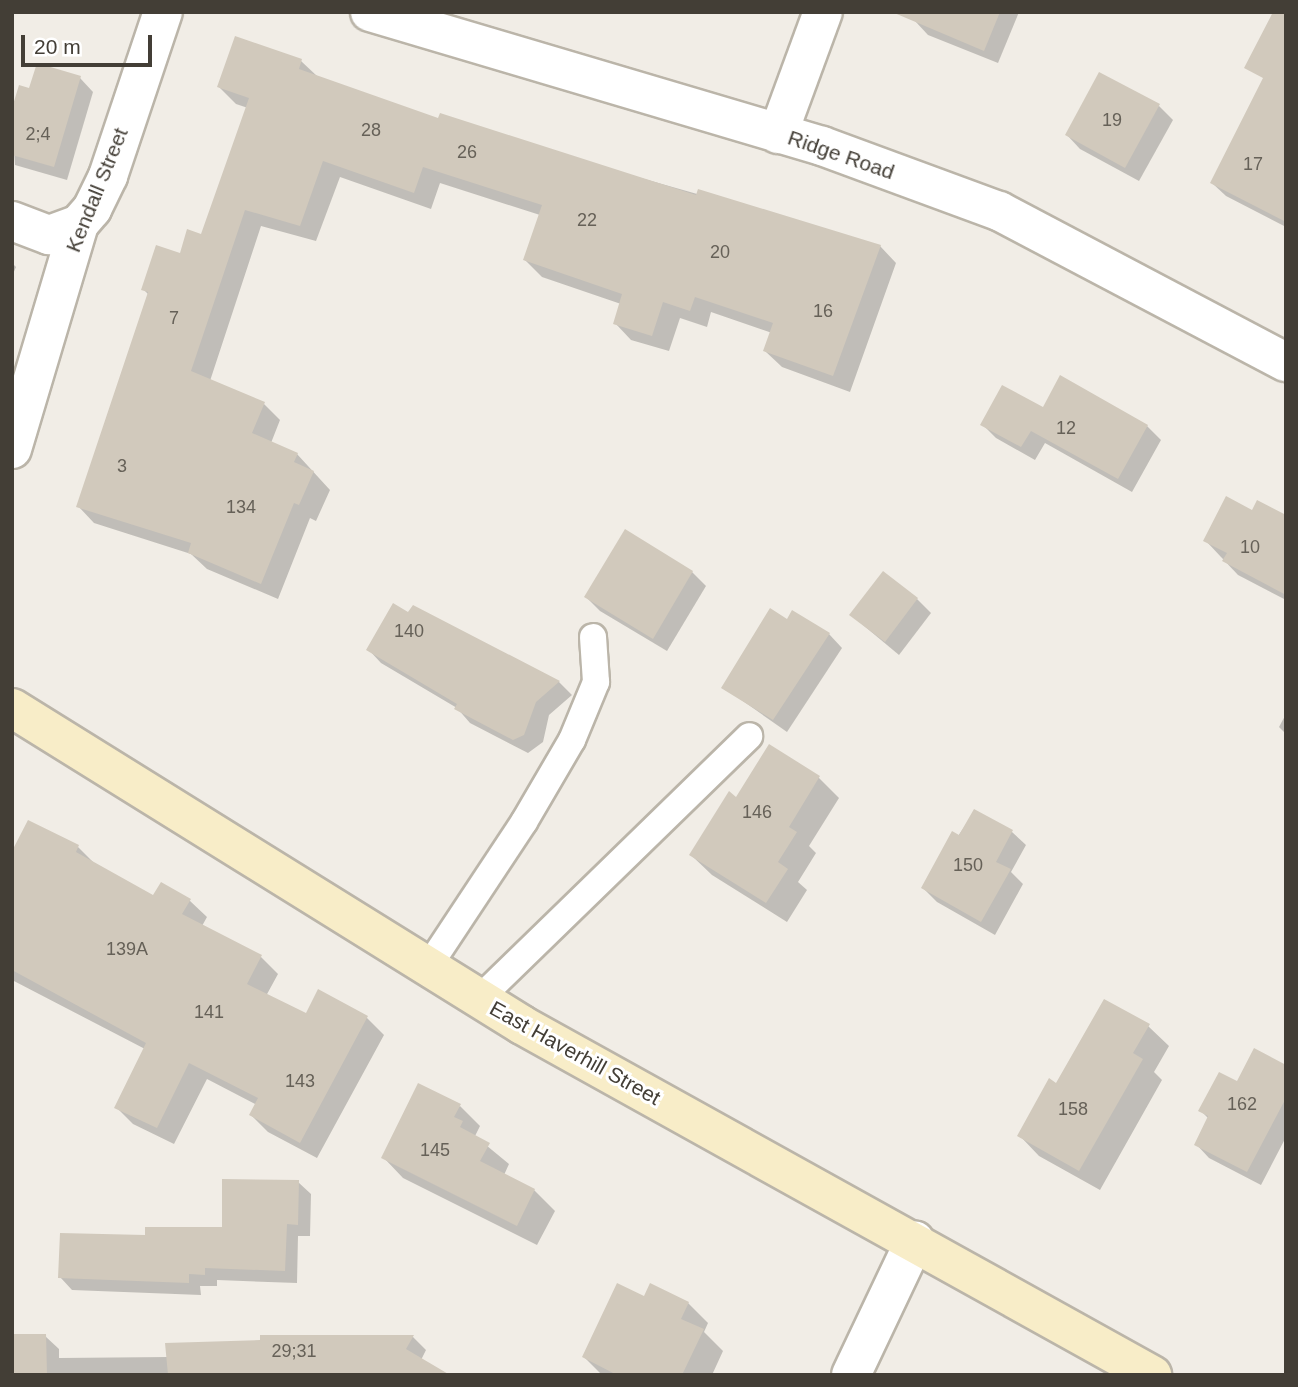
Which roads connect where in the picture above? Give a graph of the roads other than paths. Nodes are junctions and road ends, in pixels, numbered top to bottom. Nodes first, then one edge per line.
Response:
1 (163, 12) edge
2 (370, 12) edge
3 (822, 12) edge
4 (778, 134) junction
5 (12, 221) edge
6 (79, 224) junction
7 (1286, 362) edge
8 (12, 449) edge
9 (593, 637) dead end
10 (12, 708) edge
11 (749, 736) dead end
12 (428, 967) junction
13 (480, 999) junction
14 (915, 1240) junction
15 (1145, 1373) edge
16 (851, 1375) edge

1 - 6 street, Kendall Street
2 - 4 street, Ridge Road
3 - 4 street
4 - 7 street, Ridge Road
5 - 6 street
6 - 8 street, Kendall Street
9 - 12 lane
10 - 12 main road, East Haverhill Street
11 - 13 lane
12 - 13 main road, East Haverhill Street
13 - 14 main road, East Haverhill Street
14 - 15 main road, East Haverhill Street
14 - 16 street

